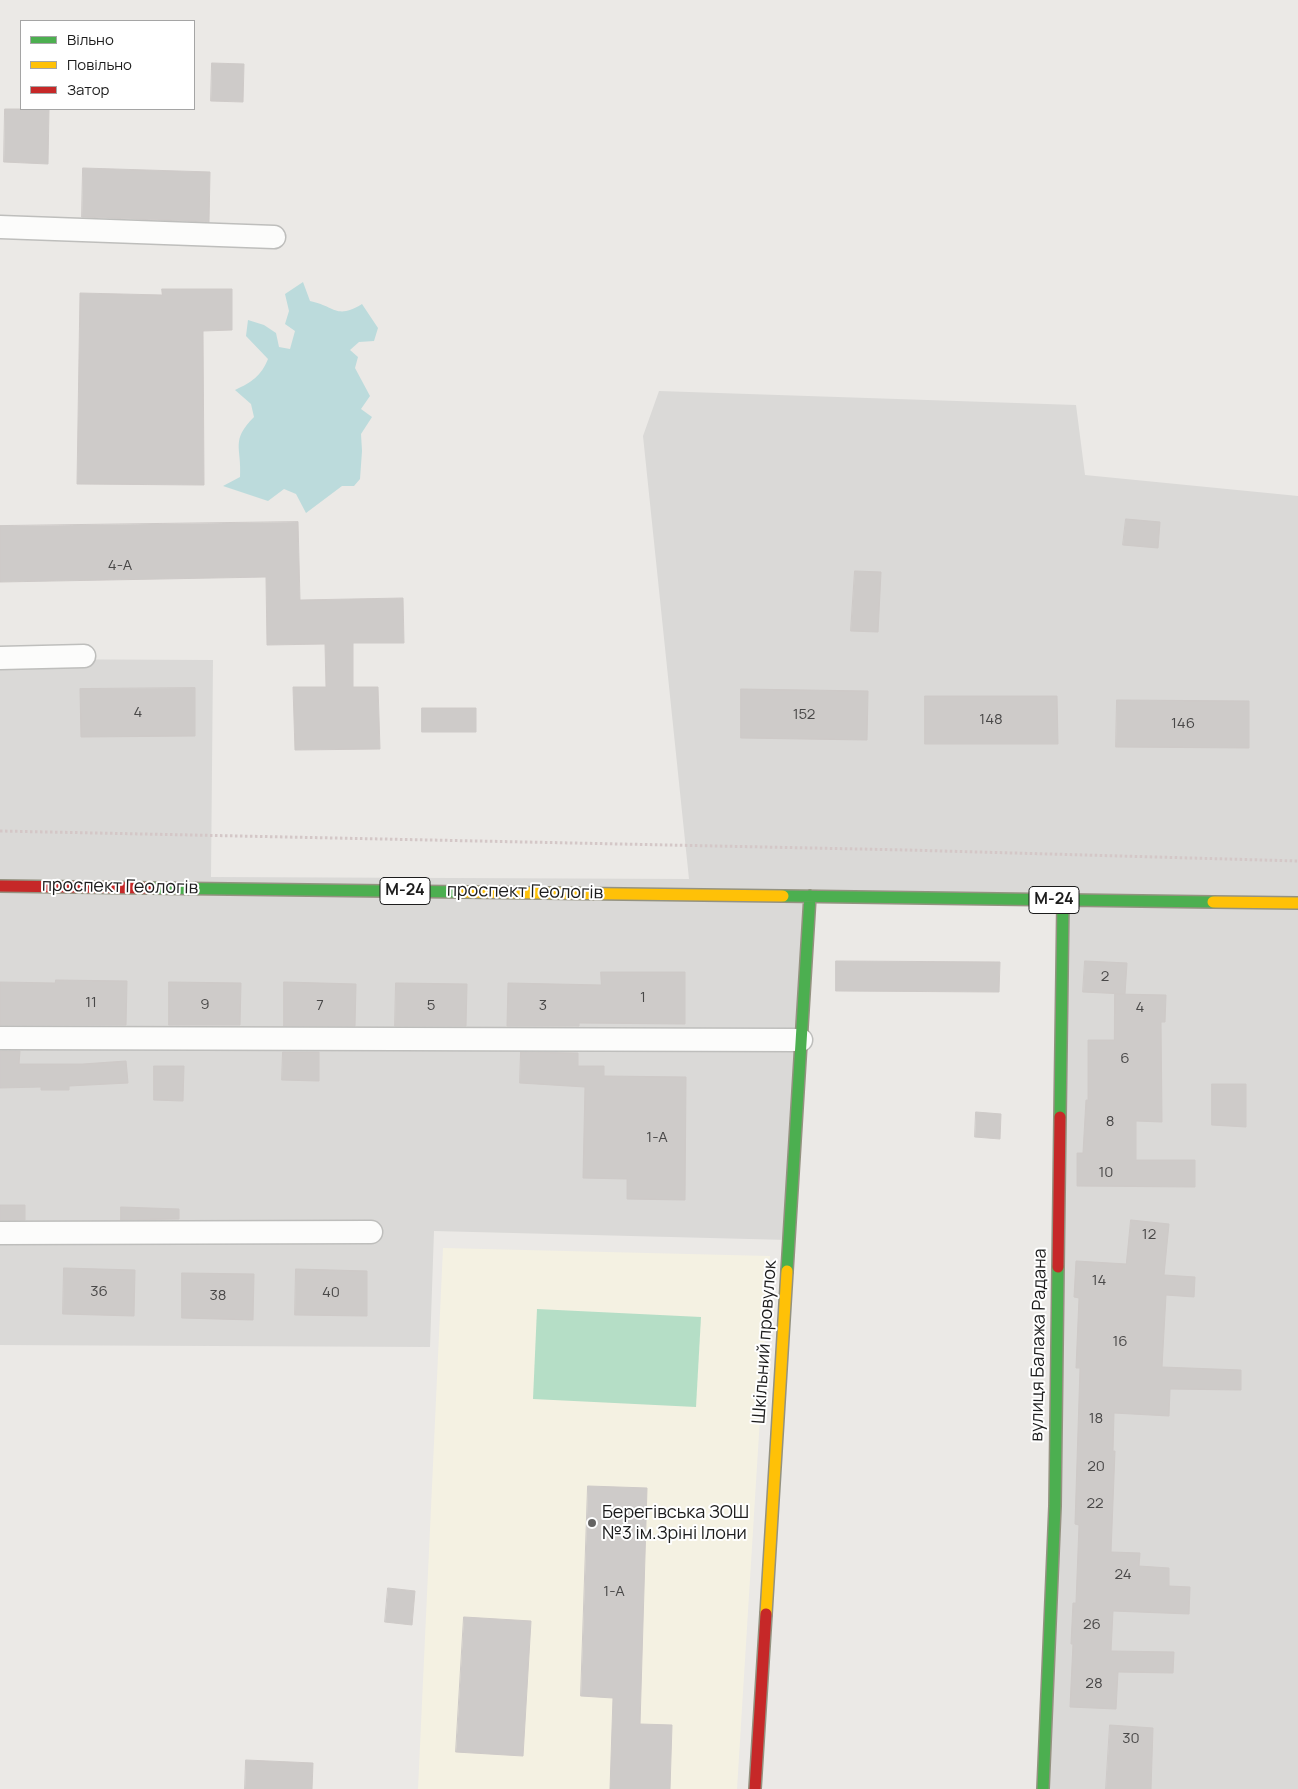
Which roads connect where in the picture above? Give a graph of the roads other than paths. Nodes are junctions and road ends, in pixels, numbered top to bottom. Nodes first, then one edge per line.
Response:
1 (0, 227) edge
2 (274, 237) dead end
3 (84, 656) dead end
4 (0, 658) edge
5 (0, 886) edge
6 (810, 896) junction
7 (1062, 900) junction
8 (1298, 903) edge
9 (0, 1038) edge
10 (801, 1040) junction
11 (371, 1232) dead end
12 (0, 1233) edge
13 (755, 1789) edge
14 (1043, 1789) edge

1 - 2 street
3 - 4 street
5 - 6 main road, проспект Геологів / М-24
6 - 7 main road, М-24
6 - 10 main road, Шкільний провулок
7 - 8 main road, М-24
7 - 14 main road, вулиця Балажа Радана
9 - 10 street
10 - 13 main road, Шкільний провулок
11 - 12 street

